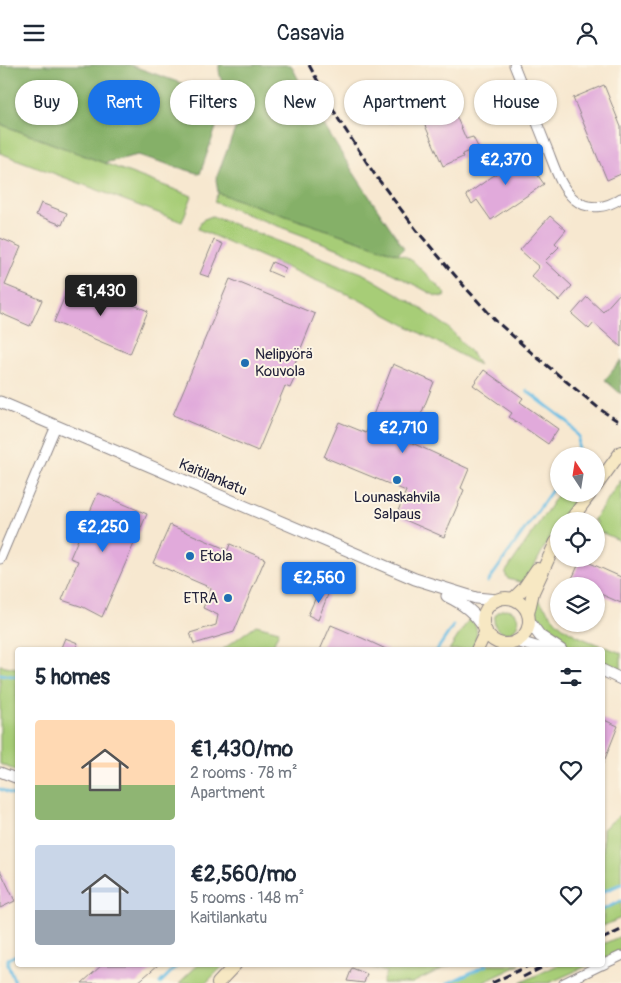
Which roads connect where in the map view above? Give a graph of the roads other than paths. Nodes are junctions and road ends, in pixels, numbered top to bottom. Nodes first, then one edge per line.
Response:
1 (514, 65) edge
2 (621, 198) edge
3 (0, 402) edge
4 (56, 426) junction
5 (621, 452) edge
6 (605, 474) edge
7 (550, 550) edge
8 (550, 555) edge
9 (0, 559) edge
10 (415, 579) junction
11 (513, 599) junction
12 (497, 600) junction
13 (529, 618) junction
14 (485, 630) junction
15 (516, 641) junction
16 (478, 647) edge
17 (498, 647) edge
18 (536, 647) edge
19 (556, 647) edge
20 (605, 671) edge
21 (621, 679) edge
22 (0, 772) edge
23 (15, 778) edge
24 (621, 956) edge
25 (605, 964) edge
26 (233, 967) edge
27 (598, 967) edge
28 (218, 983) edge
29 (564, 983) edge

1 - 2 street
3 - 4 street, Kaitilankatu
4 - 9 street
4 - 10 street, Kaitilankatu
5 - 6 main road
7 - 11 main road
8 - 13 main road
10 - 12 street, Kaitilankatu
10 - 14 street, Kaitilankatu
11 - 12 main road
11 - 13 main road
12 - 14 main road
13 - 15 main road
13 - 19 street
14 - 16 main road
14 - 17 main road
15 - 17 main road
15 - 18 street
20 - 21 street
22 - 23 street
24 - 25 street
26 - 28 main road
27 - 29 street

